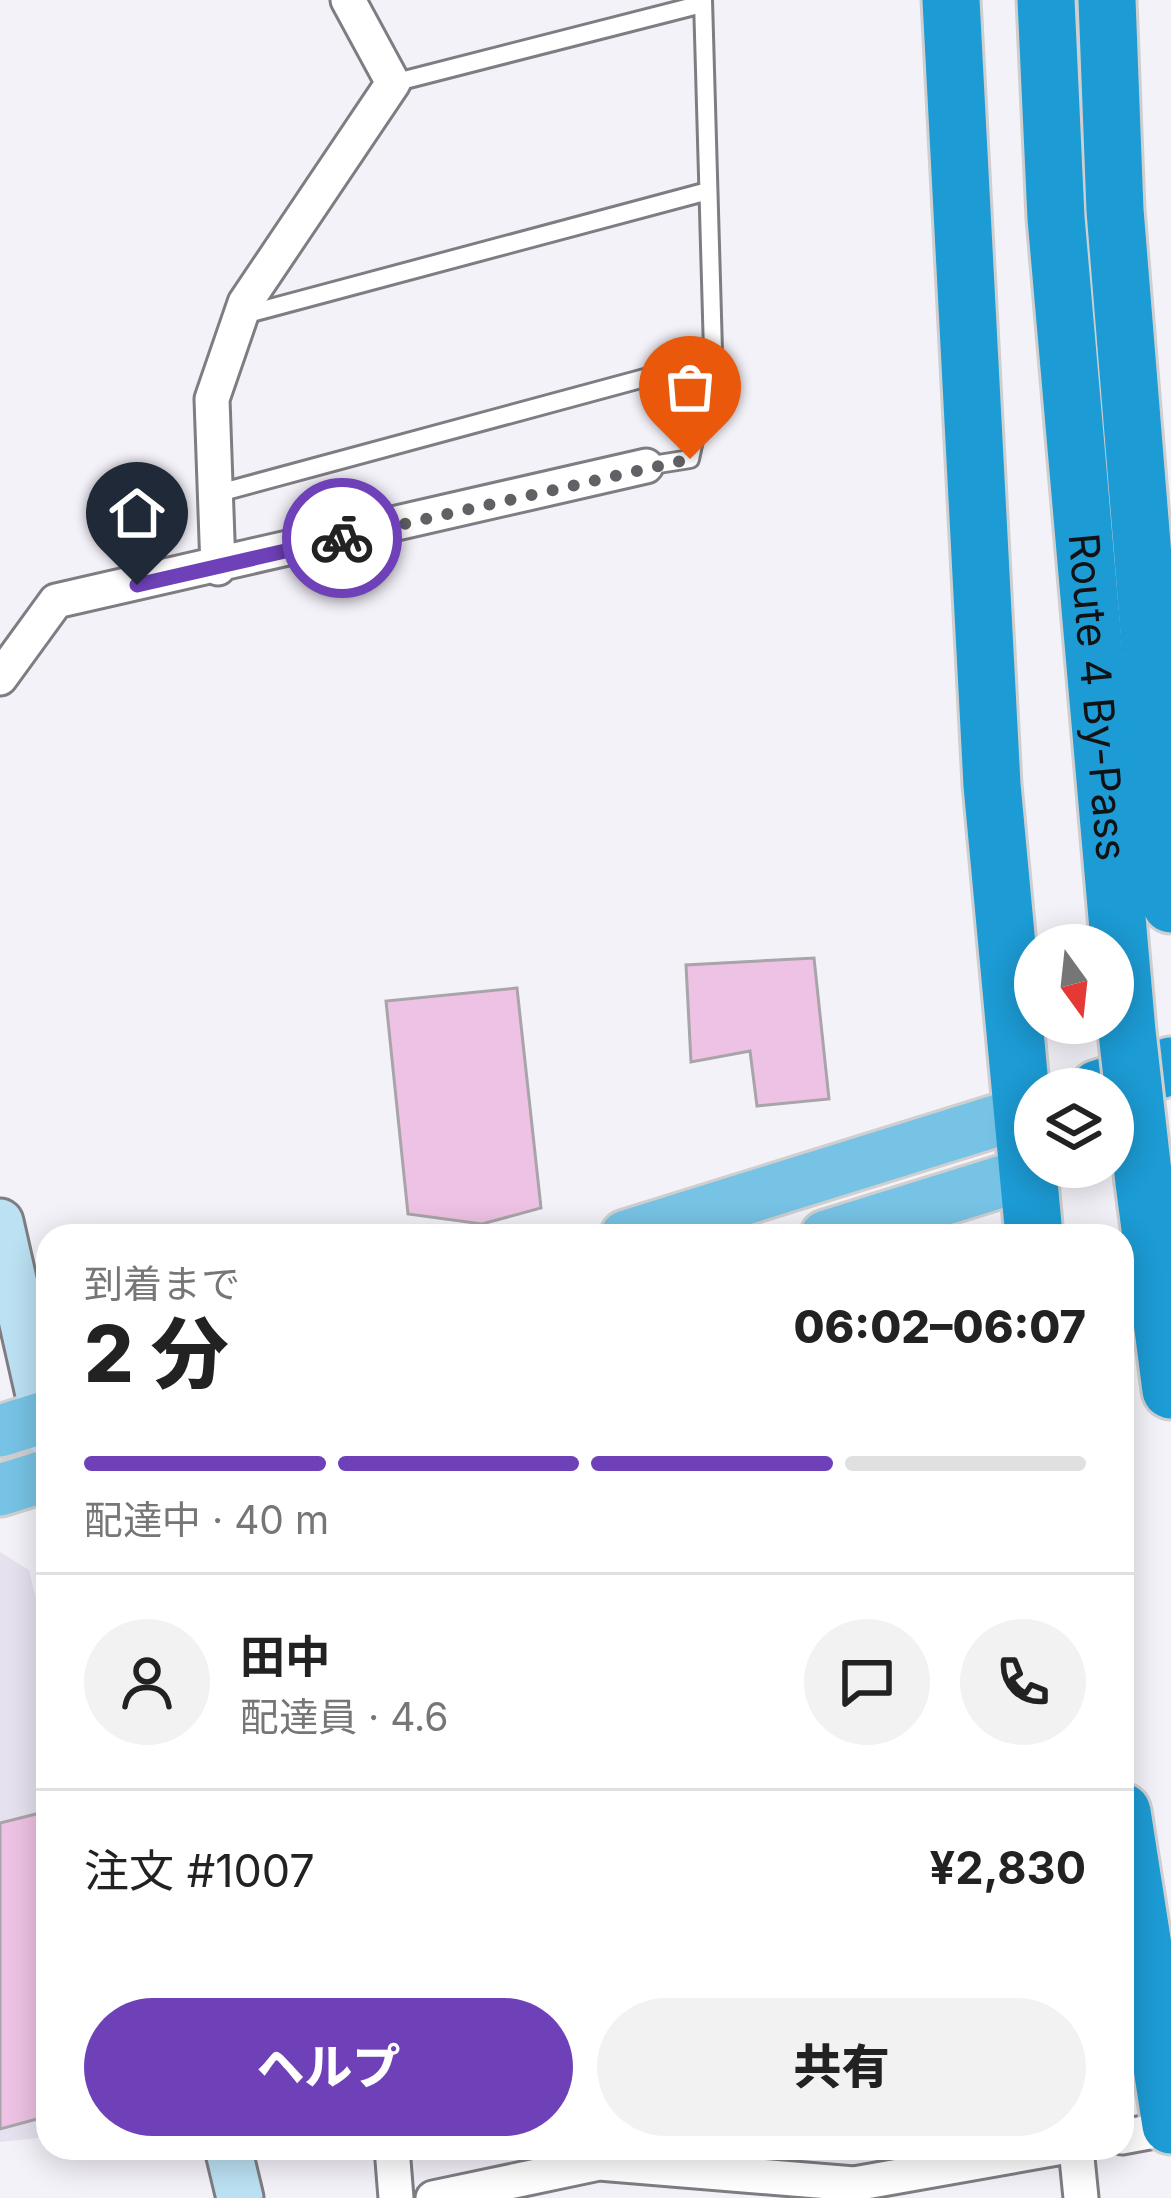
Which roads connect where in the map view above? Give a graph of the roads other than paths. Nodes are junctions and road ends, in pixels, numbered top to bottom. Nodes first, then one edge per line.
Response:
1 (348, 0) edge
2 (951, 0) edge
3 (1046, 0) edge
4 (1107, 0) edge
5 (702, 2) edge
6 (393, 83) junction
7 (708, 191) junction
8 (240, 316) junction
9 (711, 360) junction
10 (646, 466) joint
11 (215, 494) junction
12 (218, 568) junction
13 (0, 678) edge
14 (1171, 904) edge
15 (1149, 1049) edge
16 (1023, 1068) edge
17 (1125, 1068) edge
18 (1014, 1115) edge
19 (1171, 1129) edge
20 (1134, 1131) edge
21 (1134, 1159) edge
22 (1014, 1177) edge
23 (1036, 1188) edge
24 (1133, 1188) edge
25 (0, 1222) edge
26 (665, 1224) edge
27 (864, 1224) edge
28 (1035, 1224) edge
29 (1171, 1390) edge
30 (35, 1425) edge
31 (36, 1479) edge
32 (0, 1490) edge
33 (1134, 1889) edge
34 (1171, 2127) edge
35 (1134, 2135) edge
36 (231, 2160) edge
37 (393, 2160) edge
38 (987, 2160) edge
39 (1077, 2160) edge
40 (240, 2198) edge
41 (396, 2198) edge
42 (433, 2198) edge
43 (1081, 2198) edge

1 - 6 street
2 - 16 highway
3 - 15 highway, Route 4 By-Pass
4 - 14 highway, Route 4 By-Pass
5 - 6 lane
5 - 7 lane
6 - 8 street
7 - 8 lane
7 - 9 lane
8 - 11 street
9 - 10 lane
9 - 11 lane
10 - 12 street
11 - 12 street
12 - 13 street
15 - 17 highway
15 - 20 highway, Route 4 By-Pass, bridge
18 - 26 main road
19 - 21 highway
22 - 27 main road
23 - 28 highway
24 - 29 highway, Route 4 By-Pass
25 - 30 street
31 - 32 main road
33 - 34 highway
34 - 35 street
36 - 40 street
37 - 41 street
38 - 42 street
39 - 43 street

